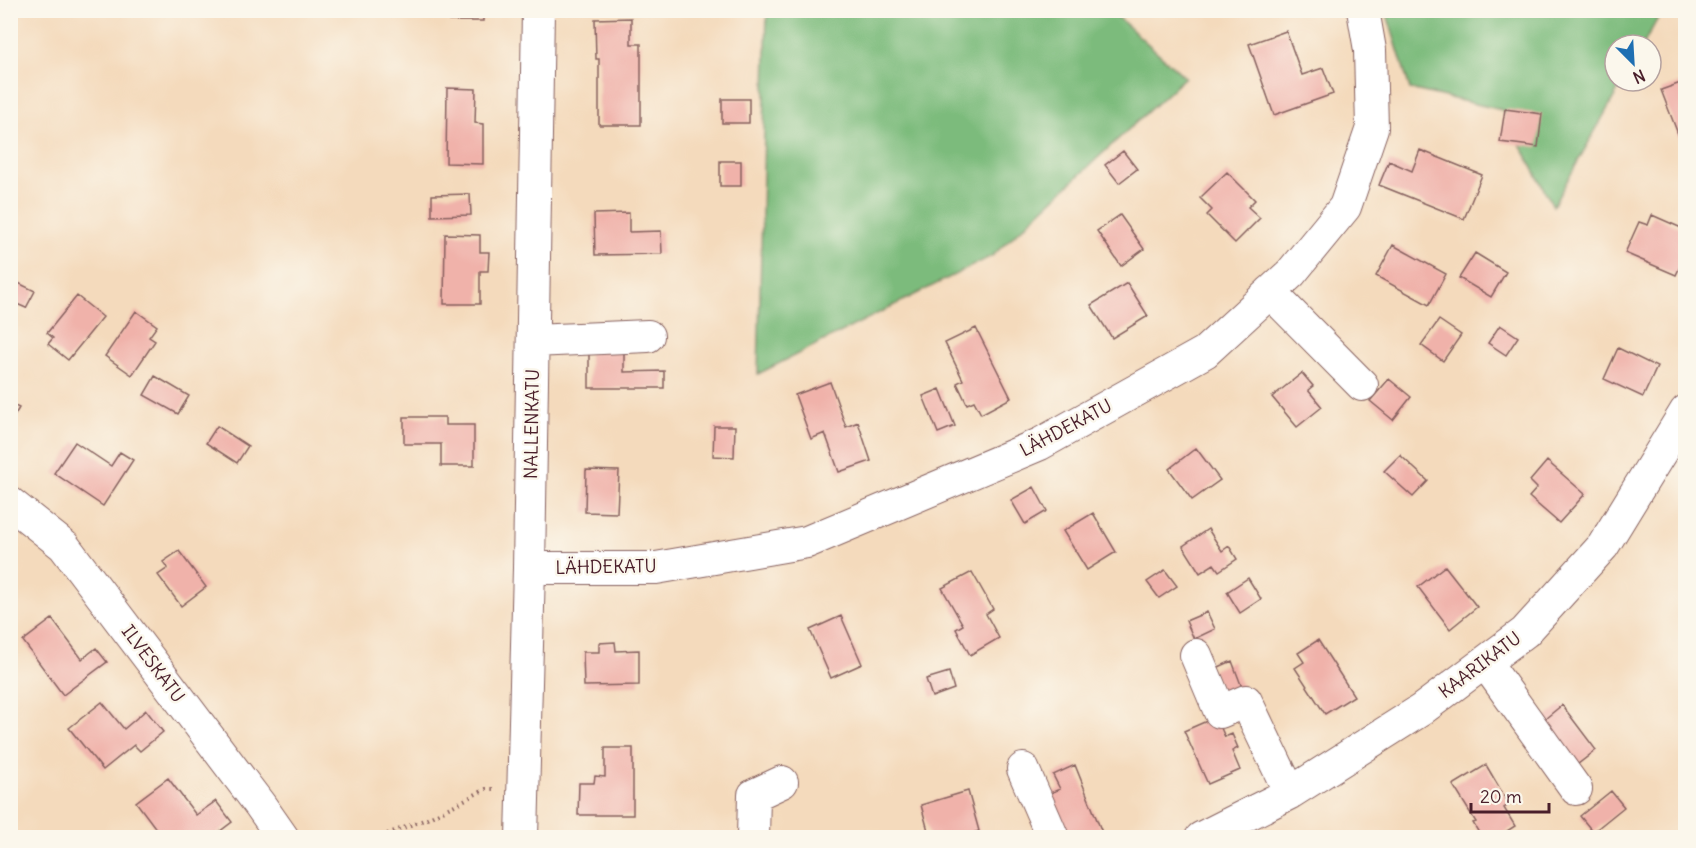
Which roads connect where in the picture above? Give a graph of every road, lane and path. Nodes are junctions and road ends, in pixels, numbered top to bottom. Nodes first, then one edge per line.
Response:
1 (538, 10) edge
2 (1363, 10) edge
3 (1270, 292) junction
4 (648, 336) dead end
5 (533, 341) junction
6 (1362, 385) dead end
7 (1686, 411) edge
8 (10, 503) edge
9 (529, 568) junction
10 (1196, 655) dead end
11 (1485, 662) junction
12 (1023, 769) dead end
13 (782, 782) dead end
14 (524, 788) junction
15 (1576, 789) dead end
16 (1290, 793) junction
17 (283, 837) edge
18 (376, 837) edge
19 (522, 837) edge
20 (753, 837) edge
21 (1053, 837) edge
22 (1201, 837) edge

1 - 5 street, NALLENKATU
2 - 3 street, LÄHDEKATU
3 - 6 street
3 - 9 street, LÄHDEKATU
4 - 5 street
5 - 9 street, NALLENKATU
7 - 11 street, KAARIKATU
8 - 17 street, ILVESKATU
9 - 14 street, NALLENKATU
10 - 16 street
11 - 15 street
11 - 16 street, KAARIKATU
12 - 21 street
13 - 20 street
14 - 18 path
14 - 19 street, NALLENKATU
16 - 22 street, KAARIKATU

